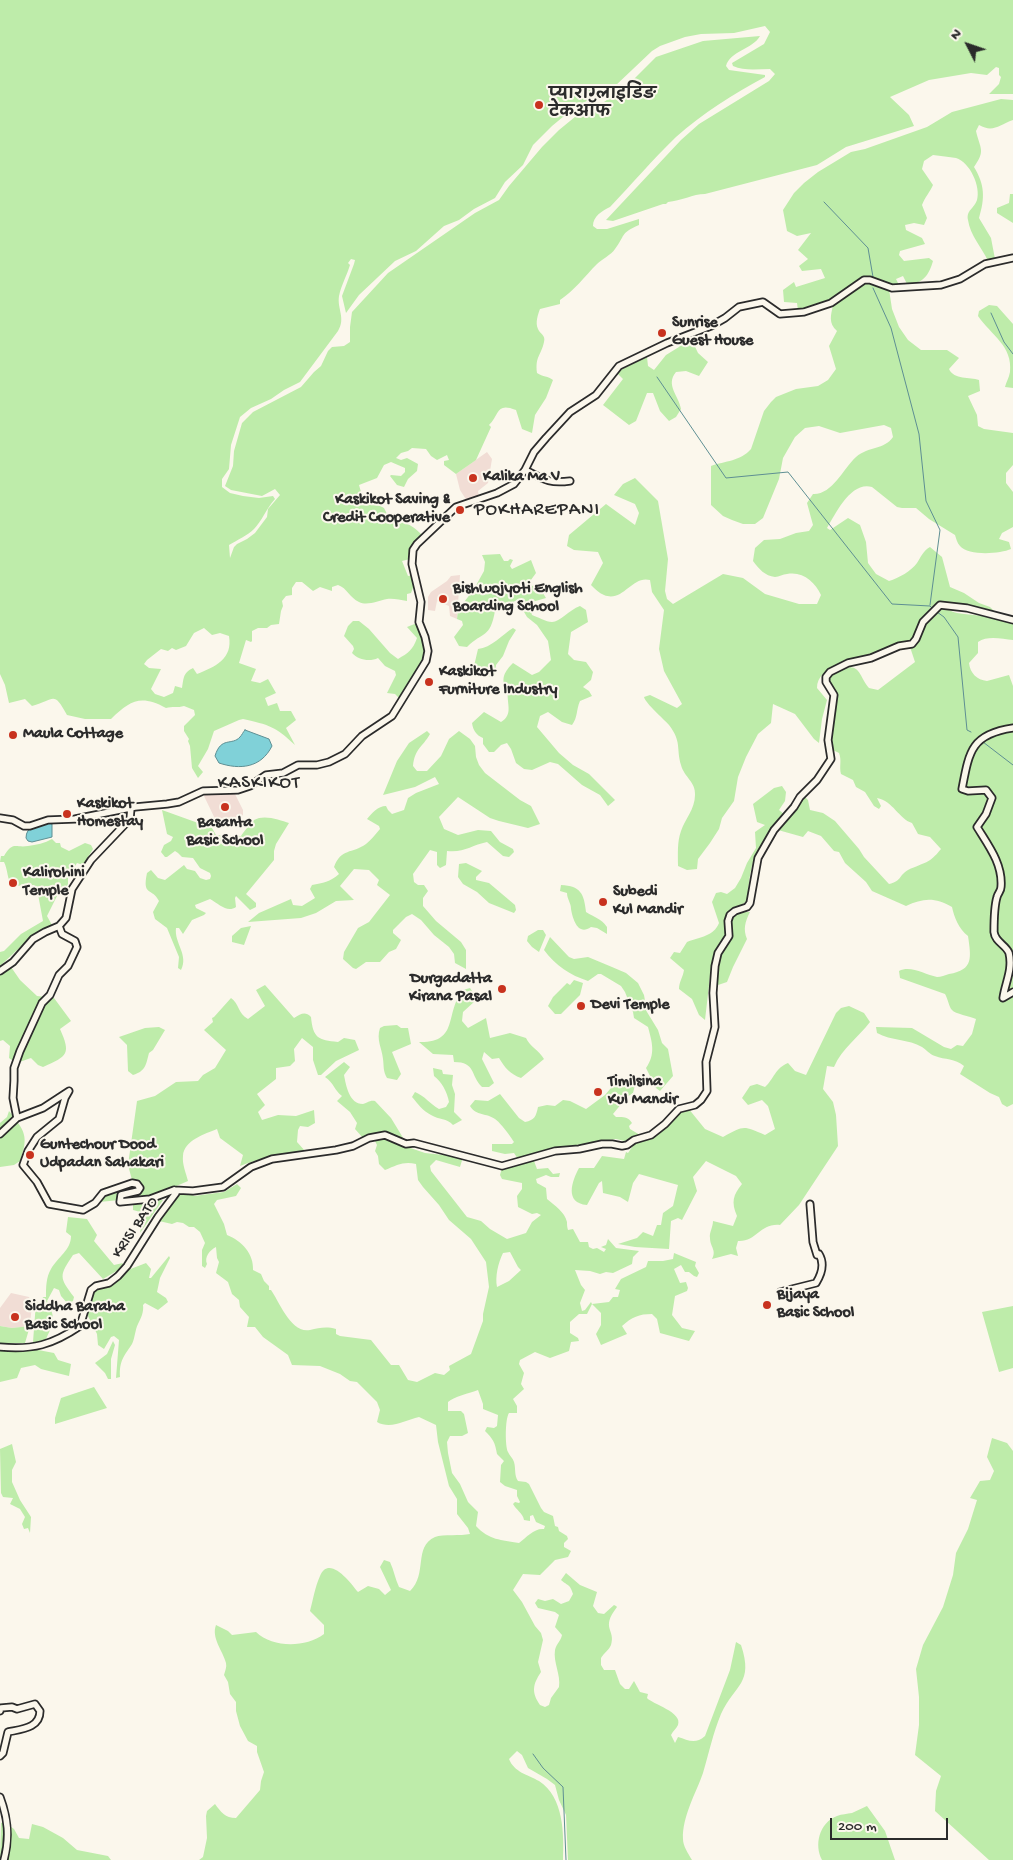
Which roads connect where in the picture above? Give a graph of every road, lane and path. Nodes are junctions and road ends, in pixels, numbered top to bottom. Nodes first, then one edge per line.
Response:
1 (1013, 258) edge
2 (525, 470) junction
3 (570, 481) dead end
4 (1013, 620) edge
5 (1013, 728) edge
6 (131, 808) junction
7 (0, 818) edge
8 (59, 926) junction
9 (0, 971) edge
10 (1013, 992) edge
11 (17, 1118) junction
12 (0, 1134) edge
13 (174, 1190) junction
14 (810, 1204) dead end
15 (780, 1292) dead end
16 (0, 1347) edge
17 (0, 1710) edge
18 (0, 1756) edge
19 (0, 1796) edge
20 (4, 1860) edge

1 - 2 street
2 - 3 street
2 - 6 street
4 - 13 street
5 - 10 street
6 - 7 street
6 - 8 street
8 - 9 street
8 - 11 street
11 - 12 street
11 - 13 street
13 - 16 street, KRISI BATO
14 - 15 street
17 - 18 street
19 - 20 street

